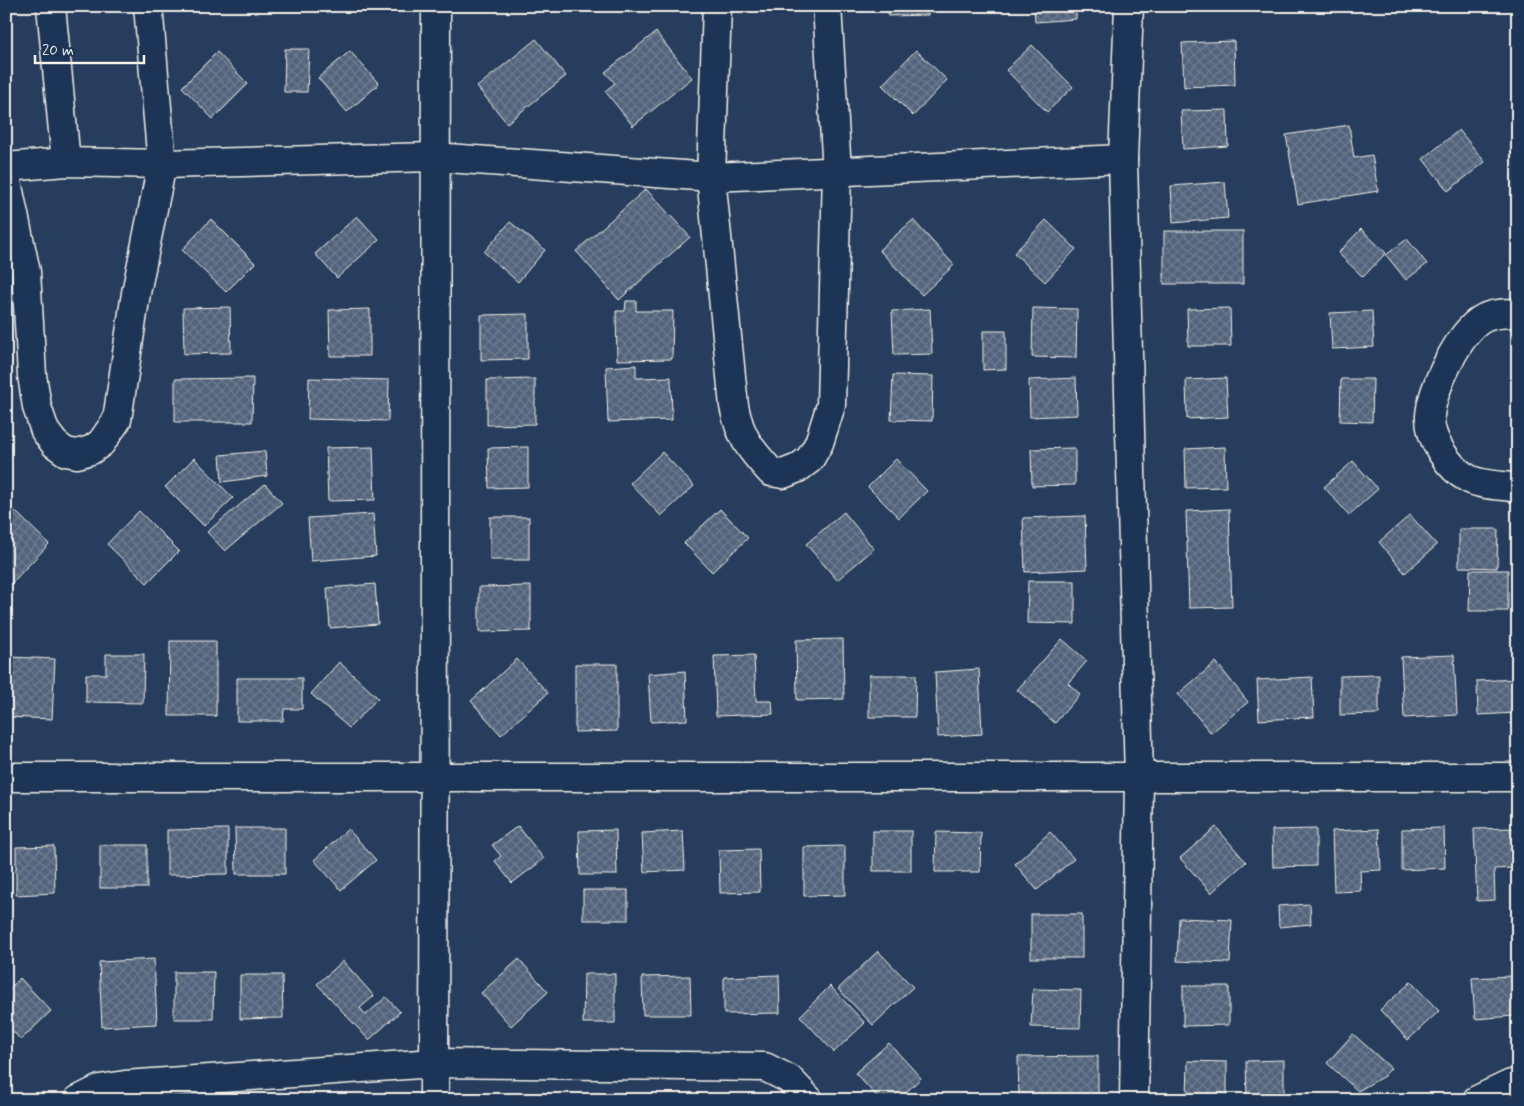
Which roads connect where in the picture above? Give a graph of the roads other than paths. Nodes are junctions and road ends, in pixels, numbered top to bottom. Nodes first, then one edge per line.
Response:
1 (51, 6) edge
2 (148, 6) edge
3 (436, 6) edge
4 (717, 6) edge
5 (827, 6) edge
6 (1129, 6) edge
7 (434, 157) junction
8 (1123, 160) junction
9 (66, 162) junction
10 (162, 164) junction
11 (6, 167) edge
12 (837, 172) junction
13 (6, 177) edge
14 (710, 177) junction
15 (1518, 313) edge
16 (1518, 488) edge
17 (6, 777) edge
18 (434, 777) junction
19 (1518, 777) edge
20 (1139, 779) junction
21 (434, 1063) junction
22 (1518, 1083) edge
23 (78, 1100) edge
24 (434, 1100) edge
25 (809, 1100) edge
26 (1134, 1100) edge
27 (1477, 1100) edge

1 - 9 street
2 - 10 street
3 - 7 street
4 - 14 street
5 - 12 street
6 - 8 street
7 - 10 street
7 - 14 street
7 - 18 street
8 - 12 street
8 - 20 street
9 - 10 street
9 - 11 street
10 - 13 street
12 - 14 street
12 - 14 street
15 - 16 street
17 - 18 street
18 - 20 street
18 - 21 street
19 - 20 street
20 - 26 street
21 - 23 street
21 - 24 street
21 - 25 street
22 - 27 street

